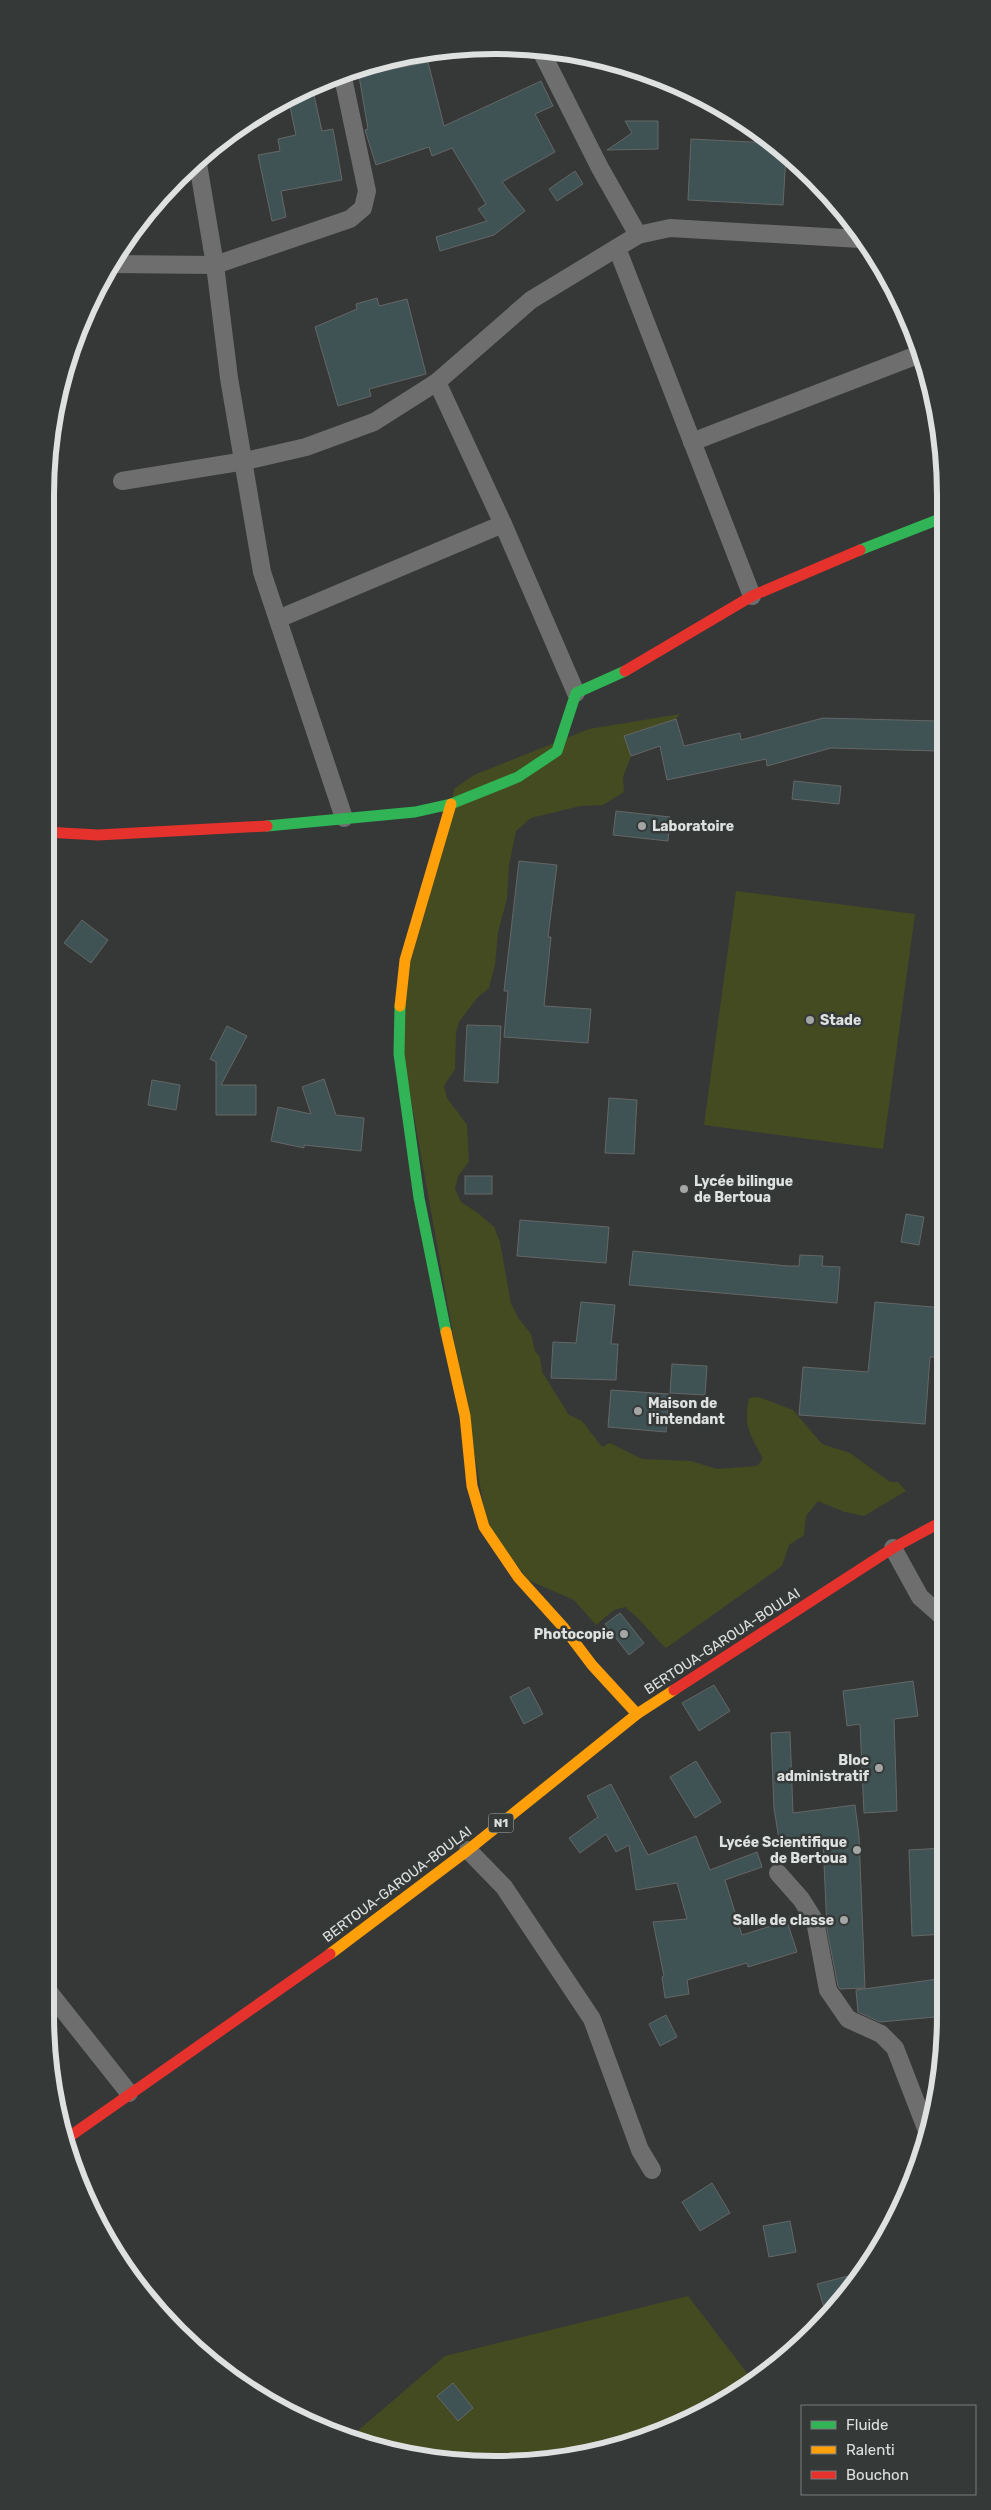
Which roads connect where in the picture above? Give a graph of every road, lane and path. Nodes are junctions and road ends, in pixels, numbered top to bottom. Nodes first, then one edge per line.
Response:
1 (545, 57) edge
2 (344, 81) edge
3 (199, 168) edge
4 (638, 235) junction
5 (855, 240) edge
6 (616, 248) junction
7 (120, 264) edge
8 (215, 265) junction
9 (915, 356) edge
10 (437, 382) junction
11 (692, 442) junction
12 (245, 461) junction
13 (122, 481) dead end
14 (937, 520) edge
15 (503, 524) junction
16 (752, 596) junction
17 (278, 619) junction
18 (576, 693) junction
19 (451, 804) junction
20 (344, 818) junction
21 (54, 833) edge
22 (937, 1524) edge
23 (893, 1548) junction
24 (937, 1612) edge
25 (637, 1714) junction
26 (468, 1850) junction
27 (778, 1873) dead end
28 (54, 1998) edge
29 (130, 2093) junction
30 (924, 2122) edge
31 (71, 2136) edge
32 (652, 2170) dead end

1 - 4 street
2 - 8 street
3 - 8 street
4 - 5 street
4 - 6 street
6 - 10 street
6 - 11 street
7 - 8 street
8 - 12 street
9 - 11 street
10 - 12 street
10 - 15 street
11 - 16 street
12 - 13 street
12 - 17 street
14 - 16 main road
15 - 17 street
15 - 18 street
16 - 18 main road
17 - 20 street
18 - 19 main road
19 - 20 main road
19 - 25 main road
20 - 21 main road
22 - 23 main road, BERTOUA-GAROUA-BOULAI / N1
23 - 24 street
23 - 25 main road, BERTOUA-GAROUA-BOULAI / N1
25 - 26 main road, BERTOUA-GAROUA-BOULAI / N1
26 - 29 main road, BERTOUA-GAROUA-BOULAI / N1
26 - 32 street
27 - 30 street
28 - 29 street
29 - 31 main road, BERTOUA-GAROUA-BOULAI / N1

